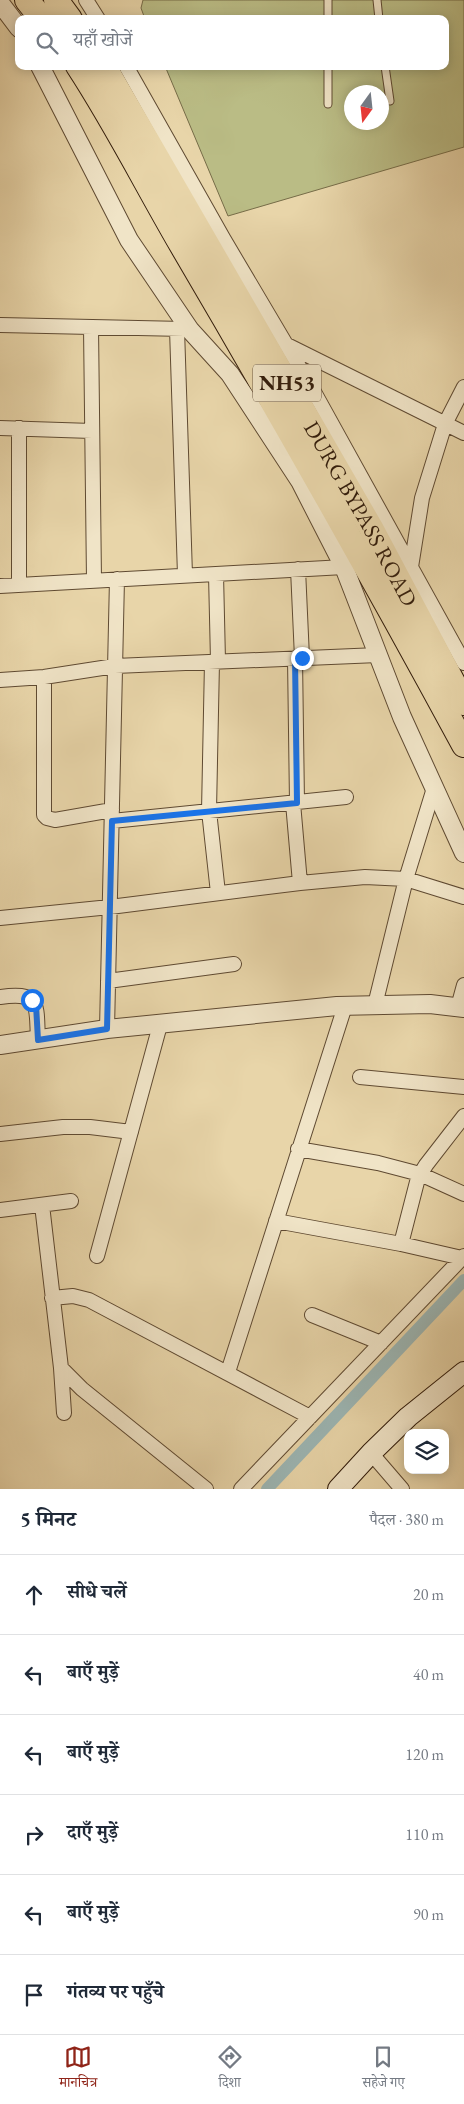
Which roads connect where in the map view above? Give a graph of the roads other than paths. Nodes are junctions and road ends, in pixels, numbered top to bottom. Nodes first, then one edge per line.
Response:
1 (27, 0) edge
2 (56, 0) edge
3 (86, 0) edge
4 (328, 0) edge
5 (377, 0) edge
6 (0, 3) edge
7 (39, 15) edge
8 (67, 15) edge
9 (95, 15) edge
10 (328, 15) edge
11 (379, 15) edge
12 (15, 23) edge
13 (42, 70) edge
14 (81, 70) edge
15 (106, 70) edge
16 (128, 70) edge
17 (328, 70) edge
18 (386, 70) edge
19 (390, 101) dead end
20 (328, 104) dead end
21 (0, 325) edge
22 (91, 327) junction
23 (183, 329) junction
24 (287, 345) junction
25 (464, 387) edge
26 (445, 424) junction
27 (0, 428) edge
28 (19, 428) junction
29 (92, 430) junction
30 (464, 433) edge
31 (344, 566) junction
32 (411, 567) junction
33 (298, 569) junction
34 (216, 574) junction
35 (186, 575) junction
36 (117, 579) junction
37 (94, 580) junction
38 (19, 585) junction
39 (0, 586) edge
40 (378, 655) junction
41 (298, 658) junction
42 (215, 662) junction
43 (464, 663) edge
44 (115, 666) junction
45 (44, 677) junction
46 (0, 680) edge
47 (464, 703) edge
48 (464, 745) edge
49 (434, 788) junction
50 (346, 797) dead end
51 (295, 803) junction
52 (209, 811) junction
53 (112, 816) junction
54 (464, 853) edge
55 (406, 879) junction
56 (300, 883) junction
57 (218, 893) junction
58 (464, 897) edge
59 (110, 907) junction
60 (0, 918) edge
61 (234, 964) dead end
62 (108, 981) junction
63 (464, 985) edge
64 (0, 997) edge
65 (375, 1005) junction
66 (344, 1006) junction
67 (461, 1007) edge
68 (160, 1025) junction
69 (107, 1029) junction
70 (38, 1040) junction
71 (0, 1045) edge
72 (360, 1077) dead end
73 (464, 1087) edge
74 (464, 1116) edge
75 (131, 1132) junction
76 (0, 1134) edge
77 (298, 1149) junction
78 (420, 1174) junction
79 (464, 1194) edge
80 (71, 1200) dead end
81 (42, 1205) junction
82 (0, 1210) edge
83 (276, 1221) junction
84 (401, 1244) junction
85 (97, 1256) dead end
86 (463, 1257) edge
87 (52, 1298) junction
88 (312, 1315) dead end
89 (381, 1343) junction
90 (61, 1368) junction
91 (228, 1372) junction
92 (464, 1372) edge
93 (64, 1413) dead end
94 (310, 1417) junction
95 (371, 1453) junction
96 (206, 1489) edge
97 (241, 1489) edge
98 (338, 1489) edge
99 (402, 1489) edge

1 - 7 highway
2 - 8 highway
3 - 9 street
4 - 10 lane
5 - 11 lane
6 - 12 street
13 - 23 street
14 - 48 highway, DURG BYPASS ROAD / NH53
15 - 47 highway, DURG BYPASS ROAD / NH53
16 - 24 street
17 - 20 lane
18 - 19 lane
21 - 22 street
22 - 23 street
22 - 29 street
23 - 31 street
23 - 35 street
24 - 26 street
24 - 32 street
25 - 26 street
26 - 30 street
26 - 32 street
27 - 28 street
28 - 29 street
28 - 38 street
29 - 37 street
31 - 33 street
31 - 40 street
32 - 43 street
33 - 34 street
33 - 41 street
34 - 35 street
34 - 42 street
35 - 36 street
36 - 37 street
36 - 44 street
37 - 38 street
38 - 39 street
40 - 41 street
40 - 49 street
41 - 42 street
41 - 51 street
42 - 44 street
42 - 52 street
44 - 45 street
44 - 53 street
45 - 46 street
45 - 53 street
49 - 54 street
49 - 55 street
50 - 51 street
51 - 52 street
51 - 56 street
52 - 53 street
52 - 57 street
53 - 59 street
55 - 56 street
55 - 58 street
55 - 65 street
56 - 57 street
57 - 59 street
59 - 60 street
59 - 62 street
61 - 62 street
62 - 69 street
63 - 67 street
64 - 70 street
65 - 66 street
65 - 67 street
66 - 68 street
66 - 77 street
68 - 69 street
68 - 75 street
69 - 70 street
70 - 71 street
72 - 73 street
74 - 78 street
75 - 76 street
75 - 85 street
77 - 78 street
77 - 83 street
78 - 79 street
78 - 84 street
80 - 81 street
81 - 82 street
81 - 87 street
83 - 84 street
83 - 91 street
84 - 86 street
86 - 89 street
87 - 90 street
87 - 91 street
88 - 89 street
89 - 94 street
90 - 93 street
90 - 96 street
91 - 94 street
92 - 95 main road
94 - 97 street
95 - 98 main road
95 - 99 street

